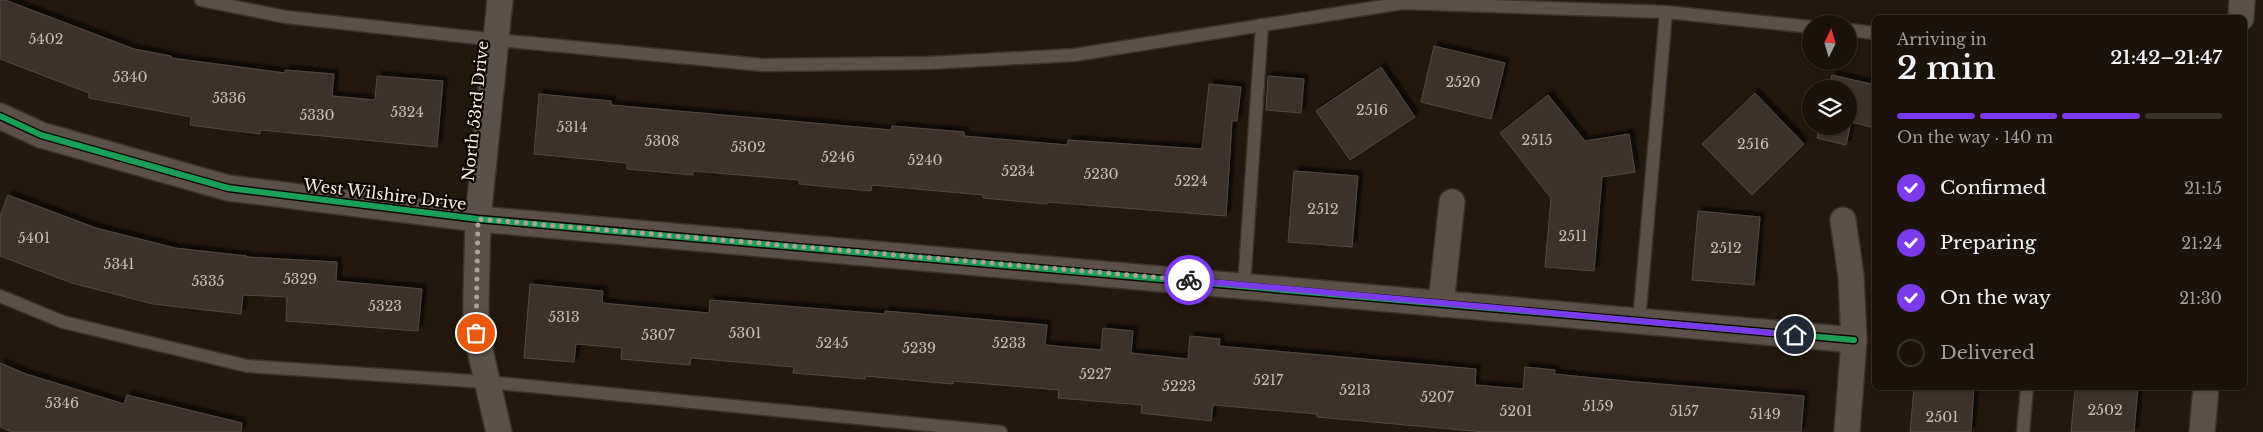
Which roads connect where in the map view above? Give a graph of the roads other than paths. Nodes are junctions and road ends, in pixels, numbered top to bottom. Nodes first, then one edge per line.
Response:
1 (201, 0) edge
2 (500, 0) edge
3 (2242, 0) edge
4 (1666, 12) junction
5 (2241, 15) edge
6 (1262, 25) junction
7 (1802, 26) edge
8 (1858, 31) edge
9 (1872, 33) edge
10 (496, 40) junction
11 (0, 116) edge
12 (1452, 202) dead end
13 (478, 219) junction
14 (1843, 220) dead end
15 (1244, 285) junction
16 (0, 296) edge
17 (1441, 304) junction
18 (1639, 321) junction
19 (1854, 340) junction
20 (487, 382) junction
21 (2027, 390) edge
22 (2206, 390) edge
23 (499, 432) edge
24 (1001, 432) edge
25 (1847, 432) edge
26 (2023, 432) edge
27 (2202, 432) edge

1 - 10 lane
2 - 10 street, North 53rd Drive
3 - 5 street
4 - 6 lane
4 - 7 lane
4 - 18 lane
6 - 10 lane
6 - 15 lane
8 - 9 lane
10 - 13 street, North 53rd Drive
11 - 13 street, West Wilshire Drive
12 - 17 street
13 - 15 street, West Wilshire Drive
13 - 20 street, North 53rd Drive
14 - 19 street
15 - 17 street, West Wilshire Drive
16 - 20 lane
17 - 18 street, West Wilshire Drive
18 - 19 street, West Wilshire Drive
19 - 25 street
20 - 23 street, North 53rd Drive
20 - 24 lane
21 - 26 lane
22 - 27 street

